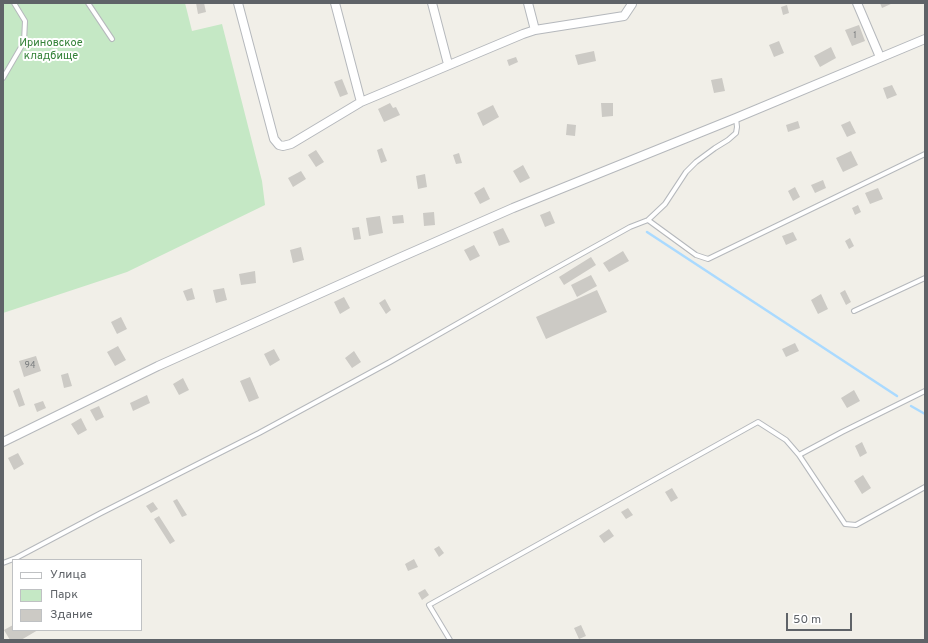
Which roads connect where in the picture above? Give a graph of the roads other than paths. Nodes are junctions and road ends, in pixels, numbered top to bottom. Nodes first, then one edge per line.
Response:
1 (14, 3) edge
2 (88, 3) edge
3 (238, 3) edge
4 (335, 3) edge
5 (432, 3) edge
6 (528, 3) edge
7 (632, 3) edge
8 (857, 3) edge
9 (535, 30) junction
10 (925, 39) edge
11 (112, 40) dead end
12 (880, 57) junction
13 (448, 64) junction
14 (3, 78) edge
15 (361, 102) junction
16 (736, 118) junction
17 (925, 154) edge
18 (648, 220) junction
19 (925, 278) edge
20 (854, 311) dead end
21 (925, 391) edge
22 (3, 442) edge
23 (799, 455) junction
24 (925, 487) edge
25 (13, 559) edge
26 (450, 640) edge

1 - 14 lane
2 - 11 lane
3 - 15 street
4 - 15 street
5 - 13 street
6 - 9 street
7 - 9 street
8 - 12 street
9 - 13 street
10 - 12 street
12 - 16 street
13 - 15 street
16 - 18 lane
16 - 22 street
17 - 18 lane
18 - 25 lane
19 - 20 lane
21 - 23 lane
23 - 24 lane
23 - 26 lane

